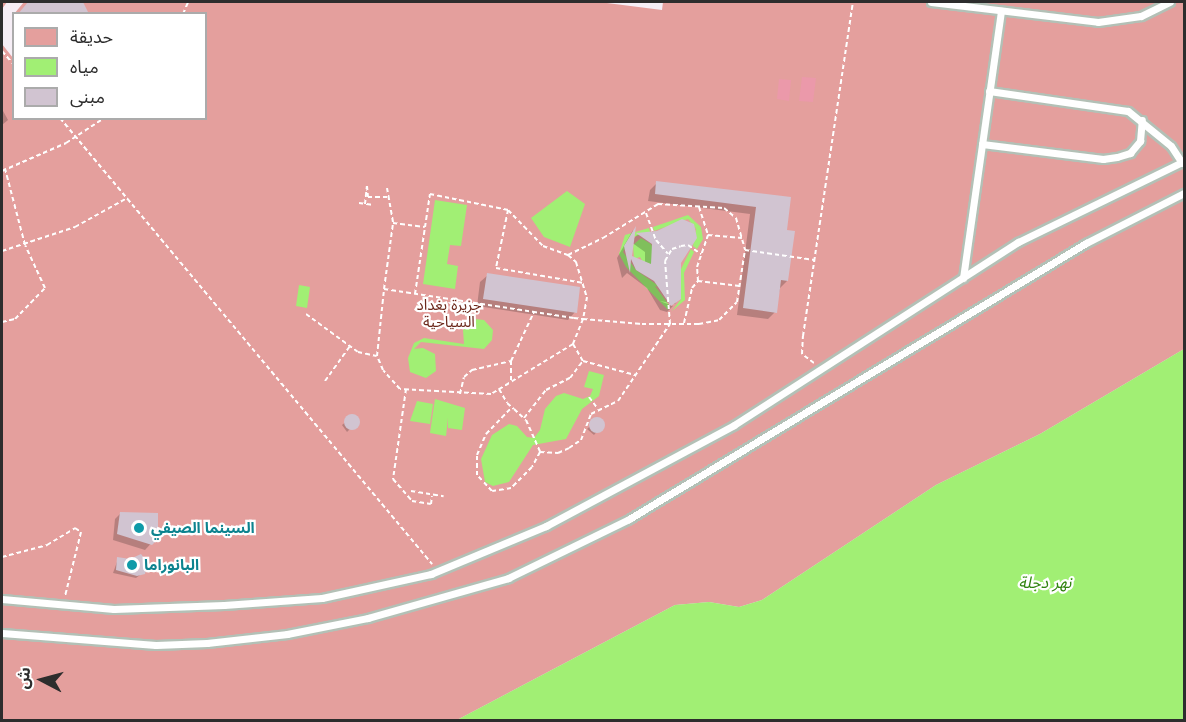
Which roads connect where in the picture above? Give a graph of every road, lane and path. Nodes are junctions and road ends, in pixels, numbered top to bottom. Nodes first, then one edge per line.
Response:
1 (853, 2) edge
2 (931, 2) edge
3 (1170, 2) edge
4 (1001, 11) junction
5 (2, 51) edge
6 (12, 63) edge
7 (989, 91) junction
8 (62, 120) edge
9 (101, 120) edge
10 (1142, 120) junction
11 (76, 136) junction
12 (982, 144) junction
13 (1183, 162) edge
14 (3, 170) edge
15 (387, 188) dead end
16 (1185, 193) edge
17 (388, 197) junction
18 (127, 198) junction
19 (359, 203) dead end
20 (365, 204) junction
21 (374, 205) dead end
22 (699, 206) junction
23 (508, 210) junction
24 (646, 213) junction
25 (393, 223) junction
26 (425, 227) junction
27 (708, 235) junction
28 (742, 238) junction
29 (25, 245) junction
30 (745, 250) junction
31 (2, 251) edge
32 (701, 254) junction
33 (568, 255) junction
34 (669, 255) junction
35 (814, 260) junction
36 (963, 278) junction
37 (699, 281) junction
38 (584, 283) junction
39 (740, 286) junction
40 (384, 289) junction
41 (415, 294) junction
42 (534, 312) junction
43 (306, 314) dead end
44 (583, 319) junction
45 (2, 322) edge
46 (670, 324) junction
47 (683, 324) junction
48 (573, 344) junction
49 (350, 346) junction
50 (377, 356) junction
51 (511, 361) junction
52 (583, 361) junction
53 (823, 369) junction
54 (635, 375) junction
55 (326, 381) dead end
56 (511, 382) junction
57 (406, 389) junction
58 (499, 389) junction
59 (460, 394) junction
60 (589, 397) dead end
61 (512, 407) junction
62 (598, 409) junction
63 (524, 418) junction
64 (540, 452) junction
65 (415, 491) dead end
66 (432, 496) junction
67 (443, 496) dead end
68 (2, 556) edge
69 (438, 571) junction
70 (2, 599) edge
71 (63, 605) junction
72 (2, 633) edge

1 - 35 path
2 - 4 lane
3 - 4 lane
4 - 7 lane
5 - 6 path
7 - 10 lane
7 - 12 lane
8 - 11 path
9 - 11 path
10 - 12 lane
10 - 13 lane
11 - 14 path
11 - 18 path
12 - 36 lane
13 - 36 lane
14 - 29 path
15 - 17 path
16 - 72 lane
17 - 20 path
17 - 25 path
18 - 29 path
18 - 69 path
19 - 20 path
20 - 21 path
22 - 24 path
22 - 27 path
22 - 28 path
23 - 26 path
23 - 33 path
23 - 38 path
24 - 33 path
24 - 34 path
25 - 26 path
25 - 40 path
26 - 41 path
27 - 28 path
27 - 32 path
28 - 30 path
29 - 31 path
29 - 45 path
30 - 35 path
30 - 39 path
32 - 34 path
32 - 37 path
33 - 38 path
34 - 46 path
35 - 53 path
36 - 53 lane
37 - 39 path
37 - 47 path
38 - 44 path
39 - 47 path
40 - 41 path
40 - 50 path
41 - 42 path
42 - 44 path
42 - 51 path
43 - 49 path
44 - 46 path
44 - 48 path
46 - 47 path
46 - 54 path
48 - 52 path
48 - 56 path
49 - 50 path
49 - 55 path
50 - 57 path
51 - 56 path
51 - 59 path
52 - 54 path
52 - 63 path
53 - 69 lane
54 - 62 path
56 - 58 path
57 - 59 path
57 - 66 path
58 - 59 path
58 - 61 path
60 - 62 path
61 - 63 path
61 - 64 path
62 - 64 path
63 - 64 path
65 - 66 path
66 - 67 path
68 - 71 path
69 - 71 lane
70 - 71 lane

